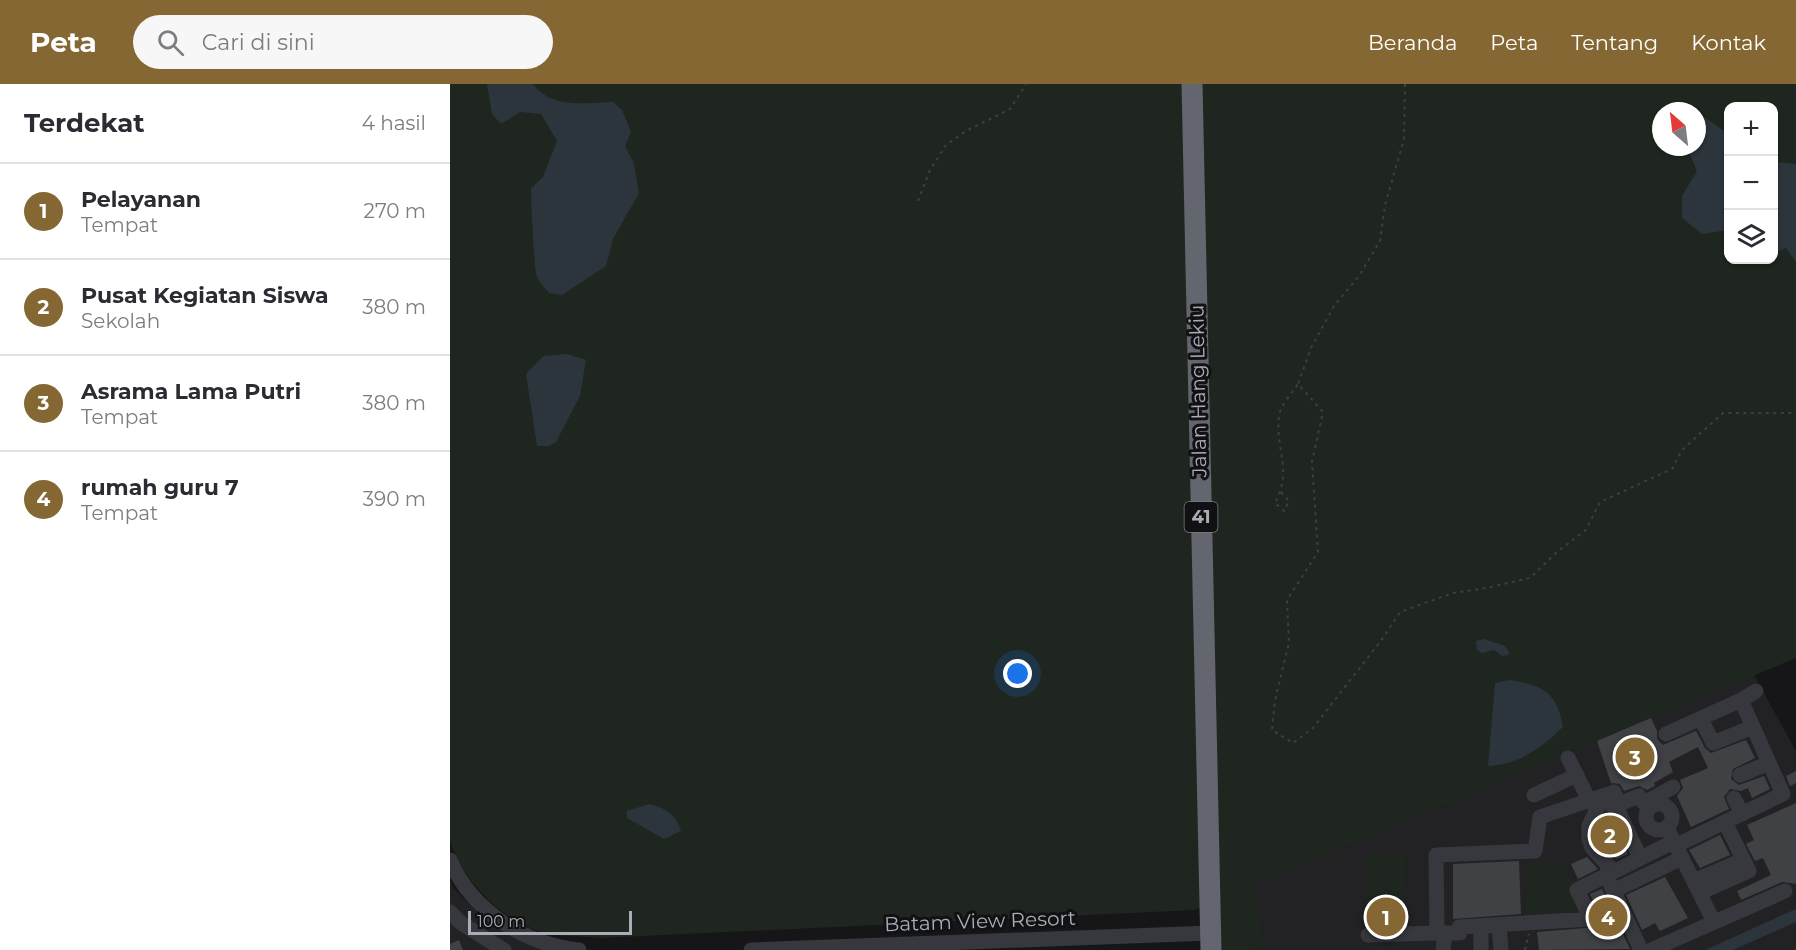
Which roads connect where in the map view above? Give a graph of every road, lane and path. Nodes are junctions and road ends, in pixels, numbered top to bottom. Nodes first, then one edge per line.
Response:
1 (1026, 84) edge
2 (1192, 84) edge
3 (1405, 84) edge
4 (918, 201) dead end
5 (1298, 384) junction
6 (1796, 413) edge
7 (1281, 492) junction
8 (1756, 691) dead end
9 (1741, 700) junction
10 (1701, 719) junction
11 (1752, 727) junction
12 (1666, 734) dead end
13 (1568, 758) dead end
14 (1769, 763) junction
15 (1740, 775) dead end
16 (1577, 776) junction
17 (1673, 787) dead end
18 (1534, 795) dead end
19 (1734, 798) dead end
20 (1595, 804) junction
21 (1742, 814) junction
22 (1648, 822) junction
23 (1725, 822) junction
24 (1667, 828) junction
25 (1627, 830) junction
26 (1675, 843) junction
27 (1637, 851) dead end
28 (1682, 858) junction
29 (450, 860) edge
30 (1736, 863) dead end
31 (1606, 875) junction
32 (1699, 886) junction
33 (1613, 891) junction
34 (1785, 891) dead end
35 (450, 912) edge
36 (1714, 922) junction
37 (1499, 925) junction
38 (1480, 926) junction
39 (1441, 933) junction
40 (1368, 935) dead end
41 (1211, 942) edge
42 (504, 950) edge
43 (579, 950) edge
44 (751, 950) edge
45 (1443, 950) edge
46 (1481, 950) edge
47 (1501, 950) edge
48 (1641, 950) edge
49 (1651, 950) edge

1 - 4 path
2 - 41 highway, Jalan Hang Lekiu / 41
3 - 5 path
5 - 6 path
5 - 7 path
7 - 7 path
8 - 9 street
9 - 10 street
9 - 11 street
10 - 11 street
10 - 12 street
11 - 14 street
13 - 16 street
14 - 15 street
14 - 21 street
16 - 18 street
16 - 20 street
17 - 20 street
19 - 21 street
20 - 25 street
20 - 31 street
20 - 39 street
21 - 23 street
22 - 24 street
22 - 24 street
22 - 25 street
23 - 26 street
23 - 32 street
24 - 26 street
25 - 27 street
26 - 28 street
26 - 31 street
28 - 32 street
28 - 33 street
29 - 43 street
30 - 32 street
31 - 33 street
31 - 37 street
32 - 36 street
33 - 48 street
34 - 36 street
35 - 42 street
36 - 49 street
37 - 38 street
37 - 47 street
38 - 39 street
38 - 46 street
39 - 40 street
39 - 45 street
41 - 44 street, Batam View Resort

